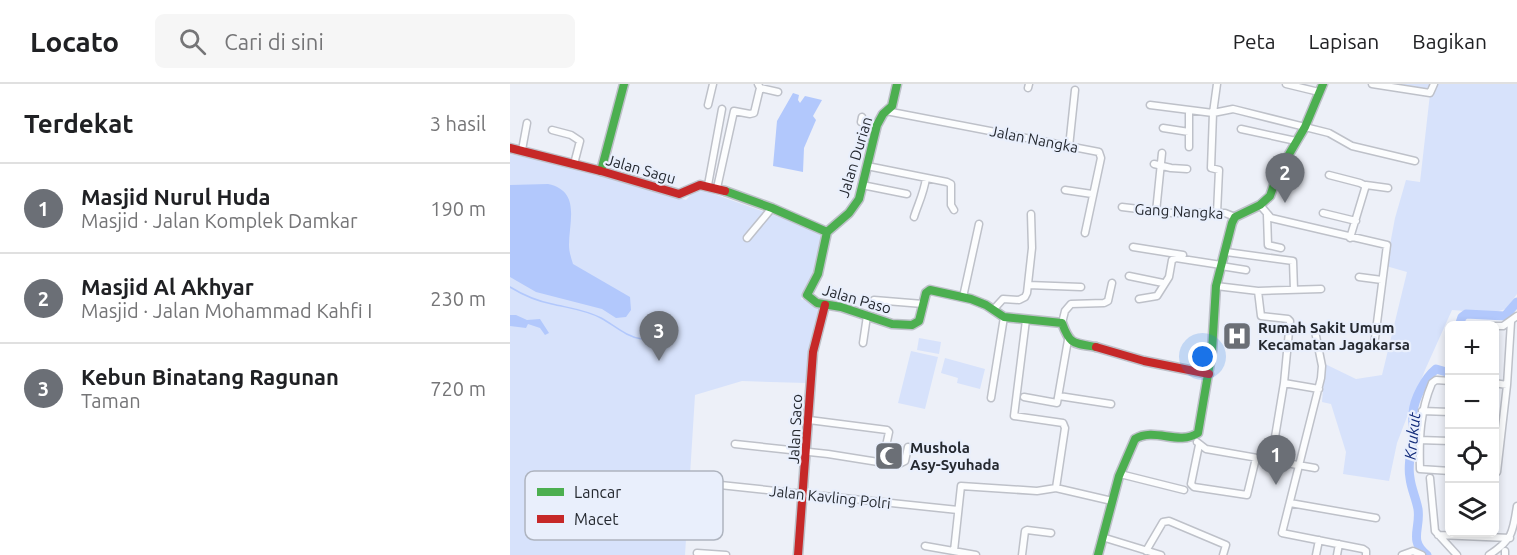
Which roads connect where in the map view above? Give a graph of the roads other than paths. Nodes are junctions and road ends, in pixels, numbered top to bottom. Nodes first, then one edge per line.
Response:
1 (624, 84) edge
2 (713, 84) edge
3 (897, 84) edge
4 (1217, 84) edge
5 (1286, 84) edge
6 (1372, 84) edge
7 (1434, 84) edge
8 (1380, 85) edge
9 (759, 86) edge
10 (1321, 88) edge
11 (1075, 90) dead end
12 (778, 92) dead end
13 (708, 105) dead end
14 (1150, 105) dead end
15 (722, 110) dead end
16 (1189, 110) junction
17 (886, 111) junction
18 (1213, 113) junction
19 (862, 117) dead end
20 (528, 123) dead end
21 (877, 125) junction
22 (1305, 127) junction
23 (1163, 128) dead end
24 (1241, 129) dead end
25 (552, 130) dead end
26 (1189, 132) junction
27 (1296, 141) junction
28 (1069, 147) junction
29 (1189, 147) dead end
30 (510, 148) edge
31 (522, 150) junction
32 (1162, 153) dead end
33 (1415, 161) dead end
34 (574, 164) junction
35 (1154, 164) dead end
36 (867, 166) junction
37 (1162, 166) junction
38 (1187, 169) dead end
39 (601, 171) junction
40 (1329, 175) dead end
41 (926, 178) junction
42 (862, 185) junction
43 (708, 186) junction
44 (1366, 186) junction
45 (717, 188) junction
46 (1388, 188) dead end
47 (1065, 190) dead end
48 (907, 194) dead end
49 (1092, 194) junction
50 (1260, 205) junction
51 (1122, 207) dead end
52 (772, 208) junction
53 (954, 210) dead end
54 (1156, 212) junction
55 (1217, 213) junction
56 (1323, 213) dead end
57 (1031, 214) dead end
58 (1267, 215) junction
59 (914, 217) dead end
60 (1235, 217) junction
61 (1356, 221) junction
62 (979, 224) dead end
63 (827, 232) junction
64 (1085, 233) dead end
65 (747, 238) dead end
66 (1350, 238) junction
67 (1133, 247) dead end
68 (1281, 248) dead end
69 (1226, 252) junction
70 (1222, 264) junction
71 (1246, 270) dead end
72 (1129, 276) dead end
73 (1359, 277) dead end
74 (1382, 280) junction
75 (1112, 283) dead end
76 (1163, 283) junction
77 (1028, 285) junction
78 (1216, 286) junction
79 (1081, 287) dead end
80 (1321, 289) dead end
81 (1294, 290) junction
82 (1258, 291) junction
83 (963, 297) junction
84 (1139, 299) dead end
85 (874, 300) dead end
86 (923, 304) junction
87 (825, 305) junction
88 (993, 310) junction
89 (867, 316) junction
90 (1517, 316) edge
91 (1004, 317) junction
92 (1026, 320) junction
93 (1062, 322) junction
94 (1511, 322) junction
95 (1314, 326) dead end
96 (1499, 326) edge
97 (1068, 340) junction
98 (863, 343) dead end
99 (1374, 346) dead end
100 (1209, 374) junction
101 (1445, 381) edge
102 (1284, 383) junction
103 (1499, 384) edge
104 (1508, 385) junction
105 (1319, 389) junction
106 (1059, 396) junction
107 (991, 398) dead end
108 (1023, 398) dead end
109 (1111, 404) dead end
110 (1422, 411) junction
111 (1445, 412) edge
112 (1499, 414) edge
113 (1503, 414) junction
114 (809, 420) junction
115 (1499, 435) edge
116 (1197, 440) junction
117 (1419, 440) junction
118 (1445, 441) edge
119 (735, 444) dead end
120 (886, 446) dead end
121 (908, 447) dead end
122 (807, 452) junction
123 (1256, 458) junction
124 (1271, 461) junction
125 (1300, 465) junction
126 (1316, 468) dead end
127 (1445, 471) edge
128 (1120, 474) junction
129 (1430, 478) dead end
130 (723, 485) edge
131 (1056, 488) junction
132 (1184, 490) dead end
133 (804, 493) junction
134 (1112, 501) junction
135 (1290, 504) junction
136 (1517, 506) edge
137 (958, 510) junction
138 (1376, 519) dead end
139 (1051, 533) dead end
140 (1438, 535) junction
141 (1102, 537) junction
142 (1510, 537) junction
143 (1319, 540) junction
144 (1339, 544) junction
145 (926, 546) dead end
146 (954, 551) junction
147 (1146, 551) junction
148 (697, 553) dead end
149 (1366, 553) edge
150 (726, 555) edge
151 (798, 555) edge
152 (976, 555) edge
153 (1022, 555) edge
154 (1098, 555) edge
155 (1161, 555) edge
156 (1223, 555) edge
157 (1316, 555) edge
158 (1337, 555) edge
159 (1402, 555) edge
160 (1422, 555) edge
161 (1457, 555) edge
162 (1489, 555) edge

1 - 39 main road
2 - 13 street
3 - 17 main road, Jalan Durian
4 - 18 street
5 - 10 street
6 - 8 street
7 - 8 street
9 - 12 street
9 - 45 street
10 - 22 main road
11 - 28 street
14 - 16 street
15 - 43 street
16 - 18 street
16 - 26 street
17 - 21 main road, Jalan Durian
17 - 28 street, Jalan Nangka
18 - 22 street
18 - 55 street
19 - 21 street
20 - 31 street
21 - 36 main road, Jalan Durian
22 - 27 main road
22 - 33 street
23 - 26 street
24 - 27 street
25 - 34 street
26 - 29 street
27 - 50 main road
28 - 49 street, Jalan Nangka
30 - 31 main road, Jalan Sagu
31 - 34 main road, Jalan Sagu
32 - 37 street
34 - 39 main road, Jalan Sagu
35 - 37 street
36 - 41 street
36 - 42 main road, Jalan Durian
37 - 38 street
37 - 54 street
39 - 43 main road, Jalan Sagu
40 - 44 street
41 - 53 street
41 - 59 street
42 - 48 street
42 - 63 main road, Jalan Durian
43 - 45 main road, Jalan Sagu
44 - 46 street
44 - 61 street
45 - 52 main road, Jalan Sagu
47 - 49 street
49 - 64 street, Jalan Nangka
50 - 58 street
50 - 60 main road
51 - 54 street, Gang Nangka
52 - 63 main road, Jalan Sagu
52 - 65 street
54 - 55 street, Gang Nangka
55 - 60 street, Gang Nangka
56 - 61 street
57 - 77 street
58 - 66 street
58 - 68 street
60 - 69 main road
61 - 66 street
62 - 83 street
63 - 87 main road, Jalan Paso
66 - 74 street
67 - 70 street
69 - 70 main road
69 - 81 street
70 - 71 street
70 - 76 street
70 - 78 main road
72 - 76 street
73 - 74 street
74 - 99 street
75 - 93 street
76 - 84 street
77 - 79 street
77 - 88 street
78 - 82 street
78 - 100 main road
80 - 81 street
81 - 82 street
82 - 102 street
83 - 86 main road, Jalan Paso
83 - 88 main road, Jalan Paso
85 - 86 street
86 - 89 main road, Jalan Paso
87 - 89 main road, Jalan Paso
87 - 114 main road, Jalan Saco
88 - 91 main road, Jalan Paso
89 - 98 street
90 - 94 street
91 - 92 main road, Jalan Paso
91 - 107 street
92 - 93 main road, Jalan Paso
92 - 131 street
93 - 97 main road
94 - 96 street
94 - 104 street
95 - 105 street
97 - 100 main road
97 - 106 street
100 - 116 main road
101 - 110 street
102 - 105 street
102 - 124 street
103 - 104 street
104 - 113 street
105 - 125 street
106 - 108 street
106 - 109 street
110 - 111 street
110 - 117 street
112 - 113 street
113 - 115 street
114 - 120 street
114 - 122 main road, Jalan Saco
116 - 123 street
116 - 123 street
116 - 128 main road
117 - 118 street
117 - 127 street
119 - 122 street
121 - 122 street
122 - 133 main road, Jalan Saco
123 - 124 street
124 - 125 street
125 - 126 street
125 - 135 street
128 - 132 street
128 - 134 main road
129 - 140 street
130 - 133 street, Jalan Kavling Polri
131 - 134 street
131 - 137 street
133 - 137 street, Jalan Kavling Polri
133 - 151 main road, Jalan Saco
134 - 141 main road
135 - 138 street
135 - 143 street
136 - 142 street
137 - 146 street
139 - 153 street
140 - 142 street
140 - 161 street
141 - 147 street
141 - 154 main road
142 - 162 street
143 - 144 street
143 - 157 street
144 - 149 street
144 - 158 street
145 - 146 street
146 - 152 street
147 - 155 street
147 - 156 street
148 - 150 street
159 - 160 street

